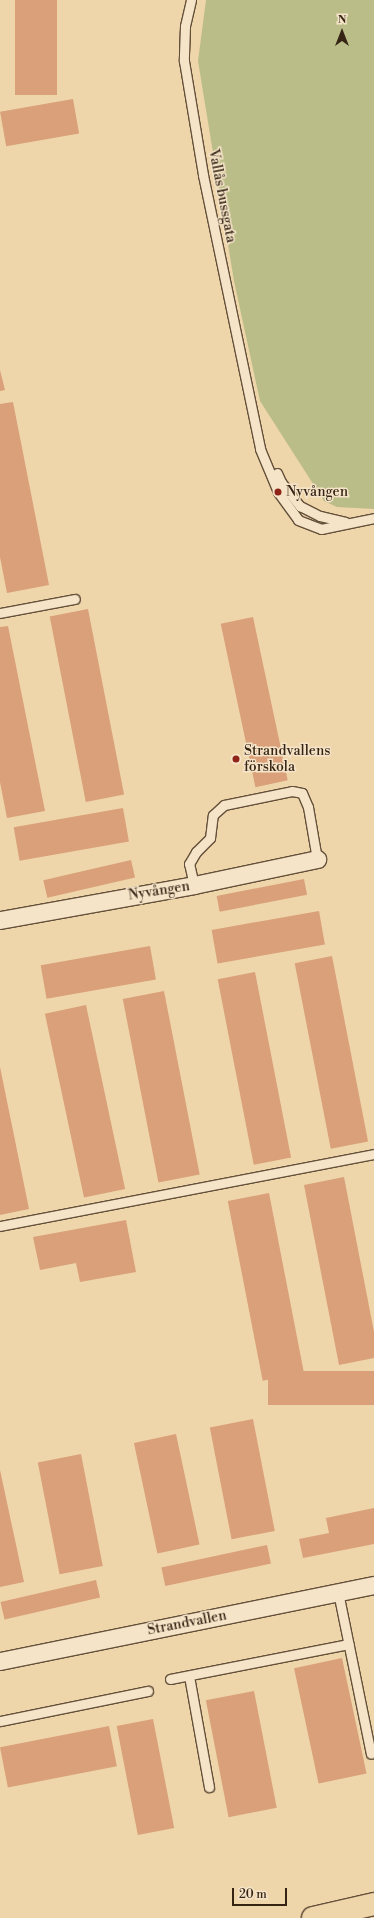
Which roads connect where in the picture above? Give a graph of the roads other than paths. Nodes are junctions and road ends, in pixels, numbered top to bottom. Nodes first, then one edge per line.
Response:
1 (191, 0) edge
2 (247, 396) junction
3 (374, 518) edge
4 (349, 523) junction
5 (75, 598) dead end
6 (0, 614) edge
7 (317, 859) joint
8 (194, 885) junction
9 (0, 920) edge
10 (374, 1154) edge
11 (0, 1226) edge
12 (374, 1585) edge
13 (338, 1592) junction
14 (349, 1644) junction
15 (0, 1661) edge
16 (189, 1676) junction
17 (170, 1679) dead end
18 (148, 1691) dead end
19 (0, 1721) edge
20 (372, 1754) dead end
21 (209, 1787) dead end
22 (374, 1904) edge
23 (313, 1918) edge

1 - 2 lane, Vallås bussgata
2 - 4 lane, Vallås bussgata
2 - 4 lane, Vallås bussgata
3 - 4 lane, Vallås bussgata
5 - 6 lane
7 - 8 street, Nyvången
7 - 8 lane
8 - 9 street, Nyvången
10 - 11 lane
12 - 13 street, Strandvallen
13 - 14 lane
13 - 15 street, Strandvallen
14 - 16 lane
14 - 20 lane
16 - 17 lane
16 - 21 lane
18 - 19 lane
22 - 23 highway

